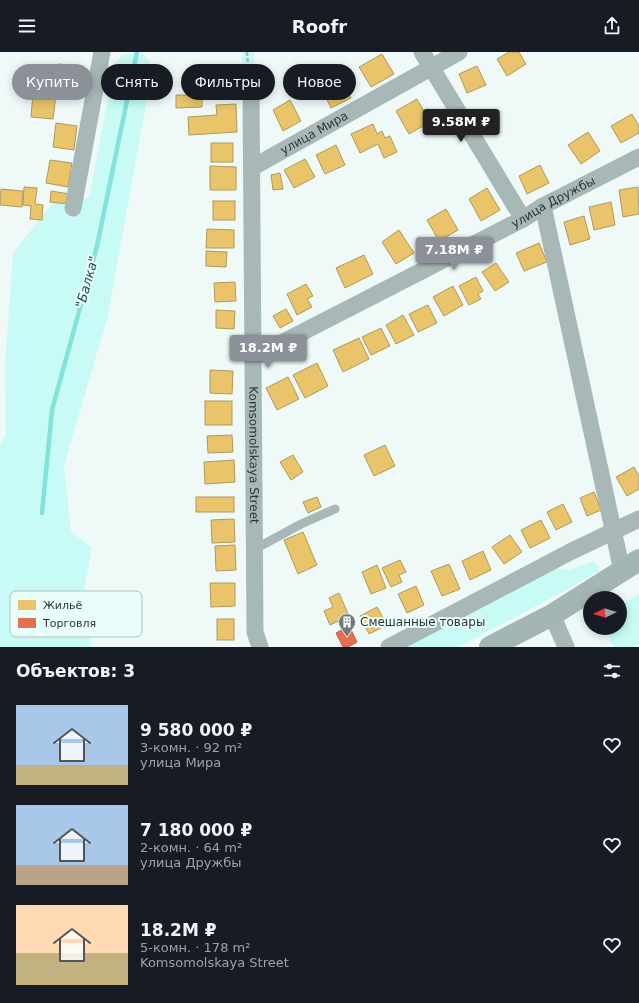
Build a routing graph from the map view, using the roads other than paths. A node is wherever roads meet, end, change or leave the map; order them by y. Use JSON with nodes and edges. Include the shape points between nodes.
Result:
{"nodes":[{"id":1,"x":102,"y":52,"type":"edge"},
{"id":2,"x":422,"y":52,"type":"edge"},
{"id":3,"x":459,"y":52,"type":"edge"},
{"id":4,"x":432,"y":66,"type":"junction"},
{"id":5,"x":250,"y":100,"type":"edge"},
{"id":6,"x":639,"y":157,"type":"edge"},
{"id":7,"x":253,"y":167,"type":"junction"},
{"id":8,"x":543,"y":206,"type":"junction"},
{"id":9,"x":73,"y":208,"type":"dead end"},
{"id":10,"x":523,"y":219,"type":"junction"},
{"id":11,"x":254,"y":356,"type":"junction"},
{"id":12,"x":335,"y":509,"type":"dead end"},
{"id":13,"x":639,"y":519,"type":"edge"},
{"id":14,"x":613,"y":531,"type":"junction"},
{"id":15,"x":255,"y":549,"type":"junction"},
{"id":16,"x":630,"y":566,"type":"edge"},
{"id":17,"x":552,"y":615,"type":"junction"},
{"id":18,"x":568,"y":646,"type":"edge"},
{"id":19,"x":260,"y":647,"type":"edge"},
{"id":20,"x":389,"y":647,"type":"edge"},
{"id":21,"x":490,"y":647,"type":"edge"}],
"edges":[{"from":1,"to":9,"type":"street"},
{"from":2,"to":4,"type":"street"},
{"from":3,"to":4,"type":"street","name":"улица Мира"},
{"from":4,"to":7,"type":"street","name":"улица Мира"},
{"from":4,"to":10,"type":"street"},
{"from":5,"to":7,"type":"street","name":"Komsomolskaya Street"},
{"from":6,"to":8,"type":"street","name":"улица Дружбы"},
{"from":7,"to":11,"type":"street","name":"Komsomolskaya Street"},
{"from":8,"to":10,"type":"street","name":"улица Дружбы"},
{"from":8,"to":14,"type":"street"},
{"from":10,"to":11,"type":"street","name":"улица Дружбы"},
{"from":11,"to":15,"type":"street","name":"Komsomolskaya Street"},
{"from":12,"to":15,"type":"lane"},
{"from":13,"to":14,"type":"street"},
{"from":14,"to":16,"type":"street"},
{"from":14,"to":20,"type":"street"},
{"from":15,"to":19,"type":"street","name":"Komsomolskaya Street","via":[[255,632]]},
{"from":16,"to":17,"type":"street"},
{"from":17,"to":18,"type":"street"},
{"from":17,"to":21,"type":"street"}]}
